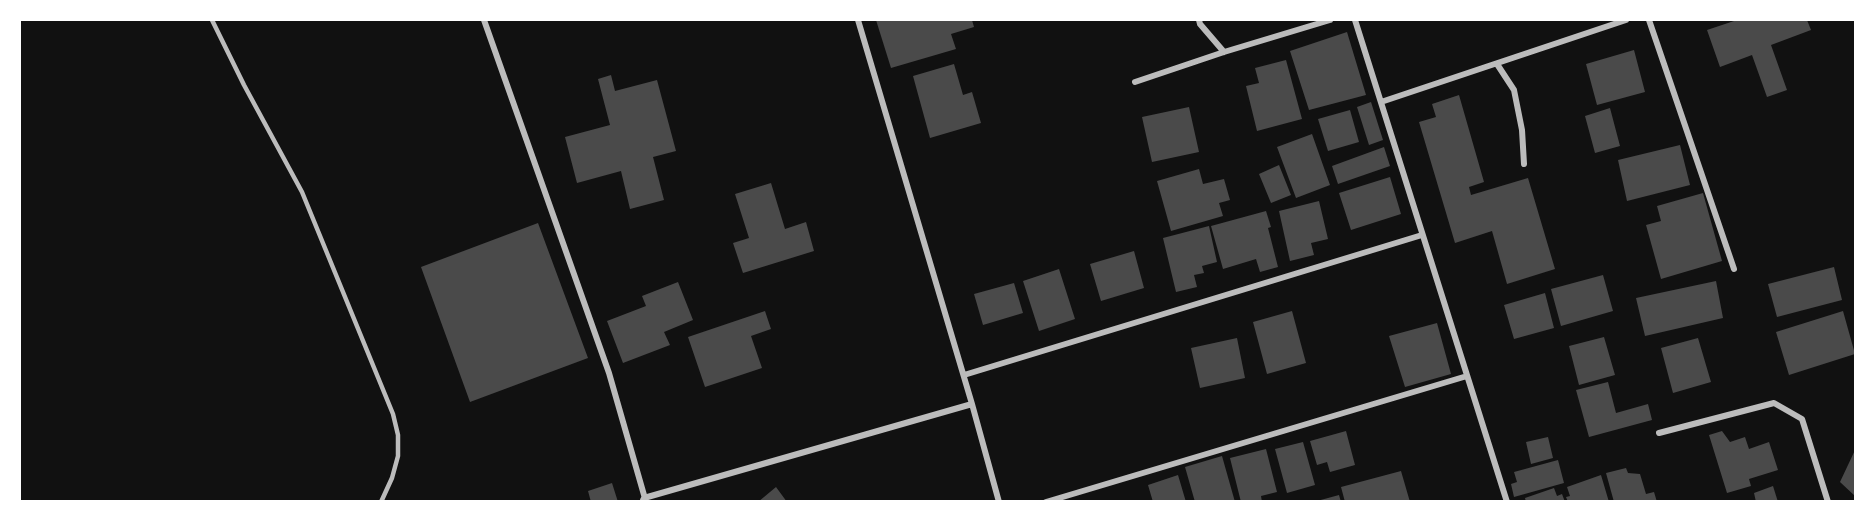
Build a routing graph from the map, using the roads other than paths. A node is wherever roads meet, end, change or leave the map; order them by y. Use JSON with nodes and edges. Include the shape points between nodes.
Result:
{"nodes":[{"id":1,"x":212,"y":20,"type":"edge"},
{"id":2,"x":484,"y":20,"type":"edge"},
{"id":3,"x":858,"y":20,"type":"edge"},
{"id":4,"x":1199,"y":20,"type":"edge"},
{"id":5,"x":1330,"y":20,"type":"edge"},
{"id":6,"x":1355,"y":20,"type":"edge"},
{"id":7,"x":1626,"y":20,"type":"edge"},
{"id":8,"x":1649,"y":20,"type":"edge"},
{"id":9,"x":1224,"y":52,"type":"junction"},
{"id":10,"x":1497,"y":64,"type":"junction"},
{"id":11,"x":1135,"y":82,"type":"dead end"},
{"id":12,"x":1380,"y":102,"type":"junction"},
{"id":13,"x":1524,"y":164,"type":"dead end"},
{"id":14,"x":1422,"y":235,"type":"junction"},
{"id":15,"x":1734,"y":269,"type":"dead end"},
{"id":16,"x":964,"y":375,"type":"junction"},
{"id":17,"x":1467,"y":376,"type":"junction"},
{"id":18,"x":972,"y":404,"type":"junction"},
{"id":19,"x":1659,"y":433,"type":"dead end"},
{"id":20,"x":644,"y":500,"type":"edge"},
{"id":21,"x":381,"y":501,"type":"edge"},
{"id":22,"x":999,"y":501,"type":"edge"},
{"id":23,"x":1046,"y":501,"type":"edge"},
{"id":24,"x":1507,"y":501,"type":"edge"},
{"id":25,"x":1828,"y":501,"type":"edge"}],
"edges":[{"from":1,"to":21,"type":"lane","via":[[302,192],[393,414],[398,456]]},
{"from":2,"to":20,"type":"street","via":[[609,373]]},
{"from":3,"to":16,"type":"street"},
{"from":4,"to":9,"type":"street"},
{"from":5,"to":9,"type":"street"},
{"from":6,"to":12,"type":"street"},
{"from":7,"to":10,"type":"street"},
{"from":8,"to":15,"type":"street"},
{"from":9,"to":11,"type":"street"},
{"from":10,"to":12,"type":"street"},
{"from":10,"to":13,"type":"street","via":[[1514,90]]},
{"from":12,"to":14,"type":"street"},
{"from":14,"to":16,"type":"street"},
{"from":14,"to":17,"type":"street"},
{"from":16,"to":18,"type":"street"},
{"from":17,"to":23,"type":"street"},
{"from":17,"to":24,"type":"street"},
{"from":18,"to":20,"type":"street"},
{"from":18,"to":22,"type":"street"},
{"from":19,"to":25,"type":"street","via":[[1774,403],[1802,419]]}]}
